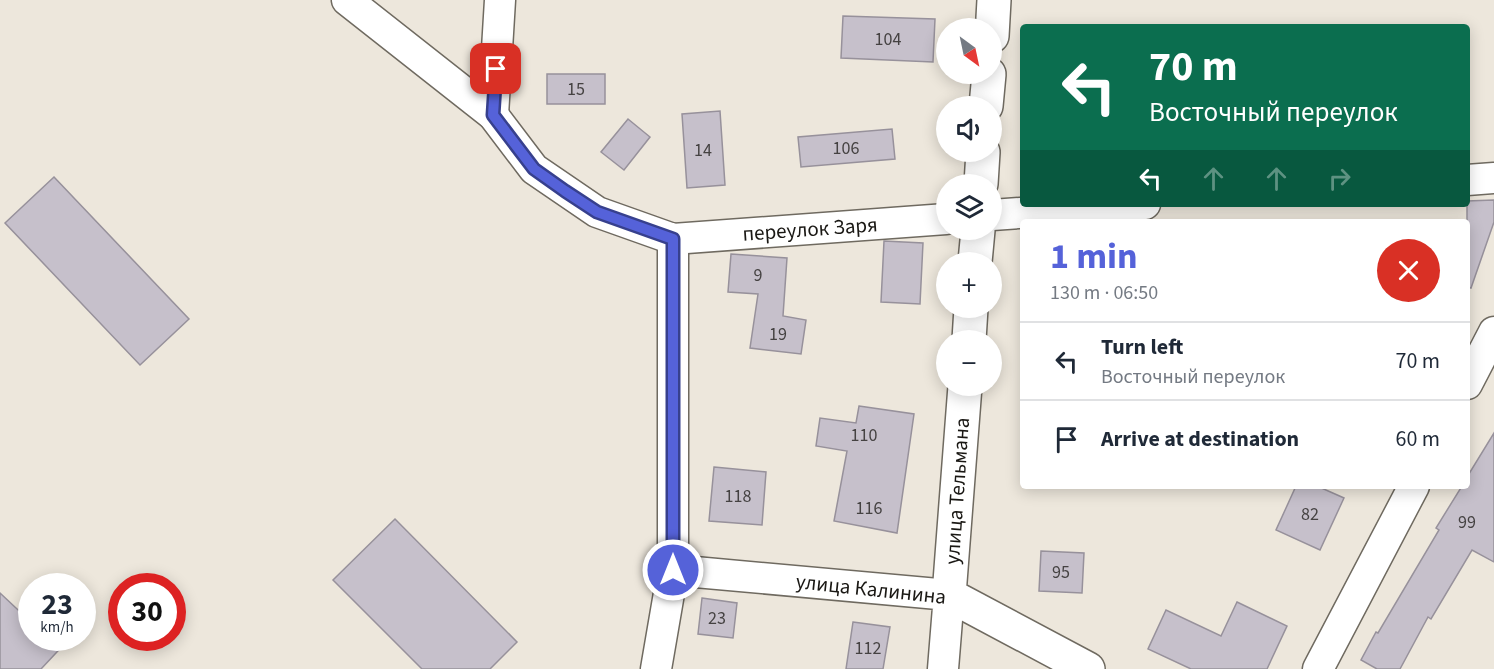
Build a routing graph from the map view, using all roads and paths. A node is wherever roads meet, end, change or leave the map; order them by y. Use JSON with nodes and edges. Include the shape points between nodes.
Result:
{"nodes":[{"id":1,"x":347,"y":0,"type":"edge"},
{"id":2,"x":500,"y":0,"type":"edge"},
{"id":3,"x":994,"y":0,"type":"edge"},
{"id":4,"x":993,"y":18,"type":"edge"},
{"id":5,"x":493,"y":115,"type":"junction"},
{"id":6,"x":1494,"y":178,"type":"edge"},
{"id":7,"x":1470,"y":180,"type":"edge"},
{"id":8,"x":1103,"y":207,"type":"edge"},
{"id":9,"x":1002,"y":214,"type":"edge"},
{"id":10,"x":936,"y":220,"type":"edge"},
{"id":11,"x":673,"y":239,"type":"junction"},
{"id":12,"x":1494,"y":332,"type":"edge"},
{"id":13,"x":1470,"y":378,"type":"edge"},
{"id":14,"x":964,"y":396,"type":"edge"},
{"id":15,"x":1412,"y":489,"type":"edge"},
{"id":16,"x":673,"y":570,"type":"junction"},
{"id":17,"x":949,"y":595,"type":"junction"},
{"id":18,"x":656,"y":669,"type":"edge"},
{"id":19,"x":943,"y":669,"type":"edge"},
{"id":20,"x":1088,"y":669,"type":"edge"},
{"id":21,"x":1318,"y":669,"type":"edge"}],
"edges":[{"from":1,"to":5,"type":"street"},
{"from":2,"to":5,"type":"street"},
{"from":3,"to":4,"type":"street"},
{"from":5,"to":11,"type":"street","via":[[534,169],[597,212]]},
{"from":6,"to":7,"type":"street"},
{"from":8,"to":9,"type":"street"},
{"from":10,"to":11,"type":"street","name":"переулок Заря"},
{"from":11,"to":16,"type":"street"},
{"from":12,"to":13,"type":"street"},
{"from":14,"to":17,"type":"street","name":"улица Тельмана"},
{"from":15,"to":21,"type":"street"},
{"from":16,"to":17,"type":"street","name":"улица Калинина"},
{"from":16,"to":18,"type":"street"},
{"from":17,"to":19,"type":"street","name":"улица Тельмана"},
{"from":17,"to":20,"type":"street","name":"улица Калинина"}]}
